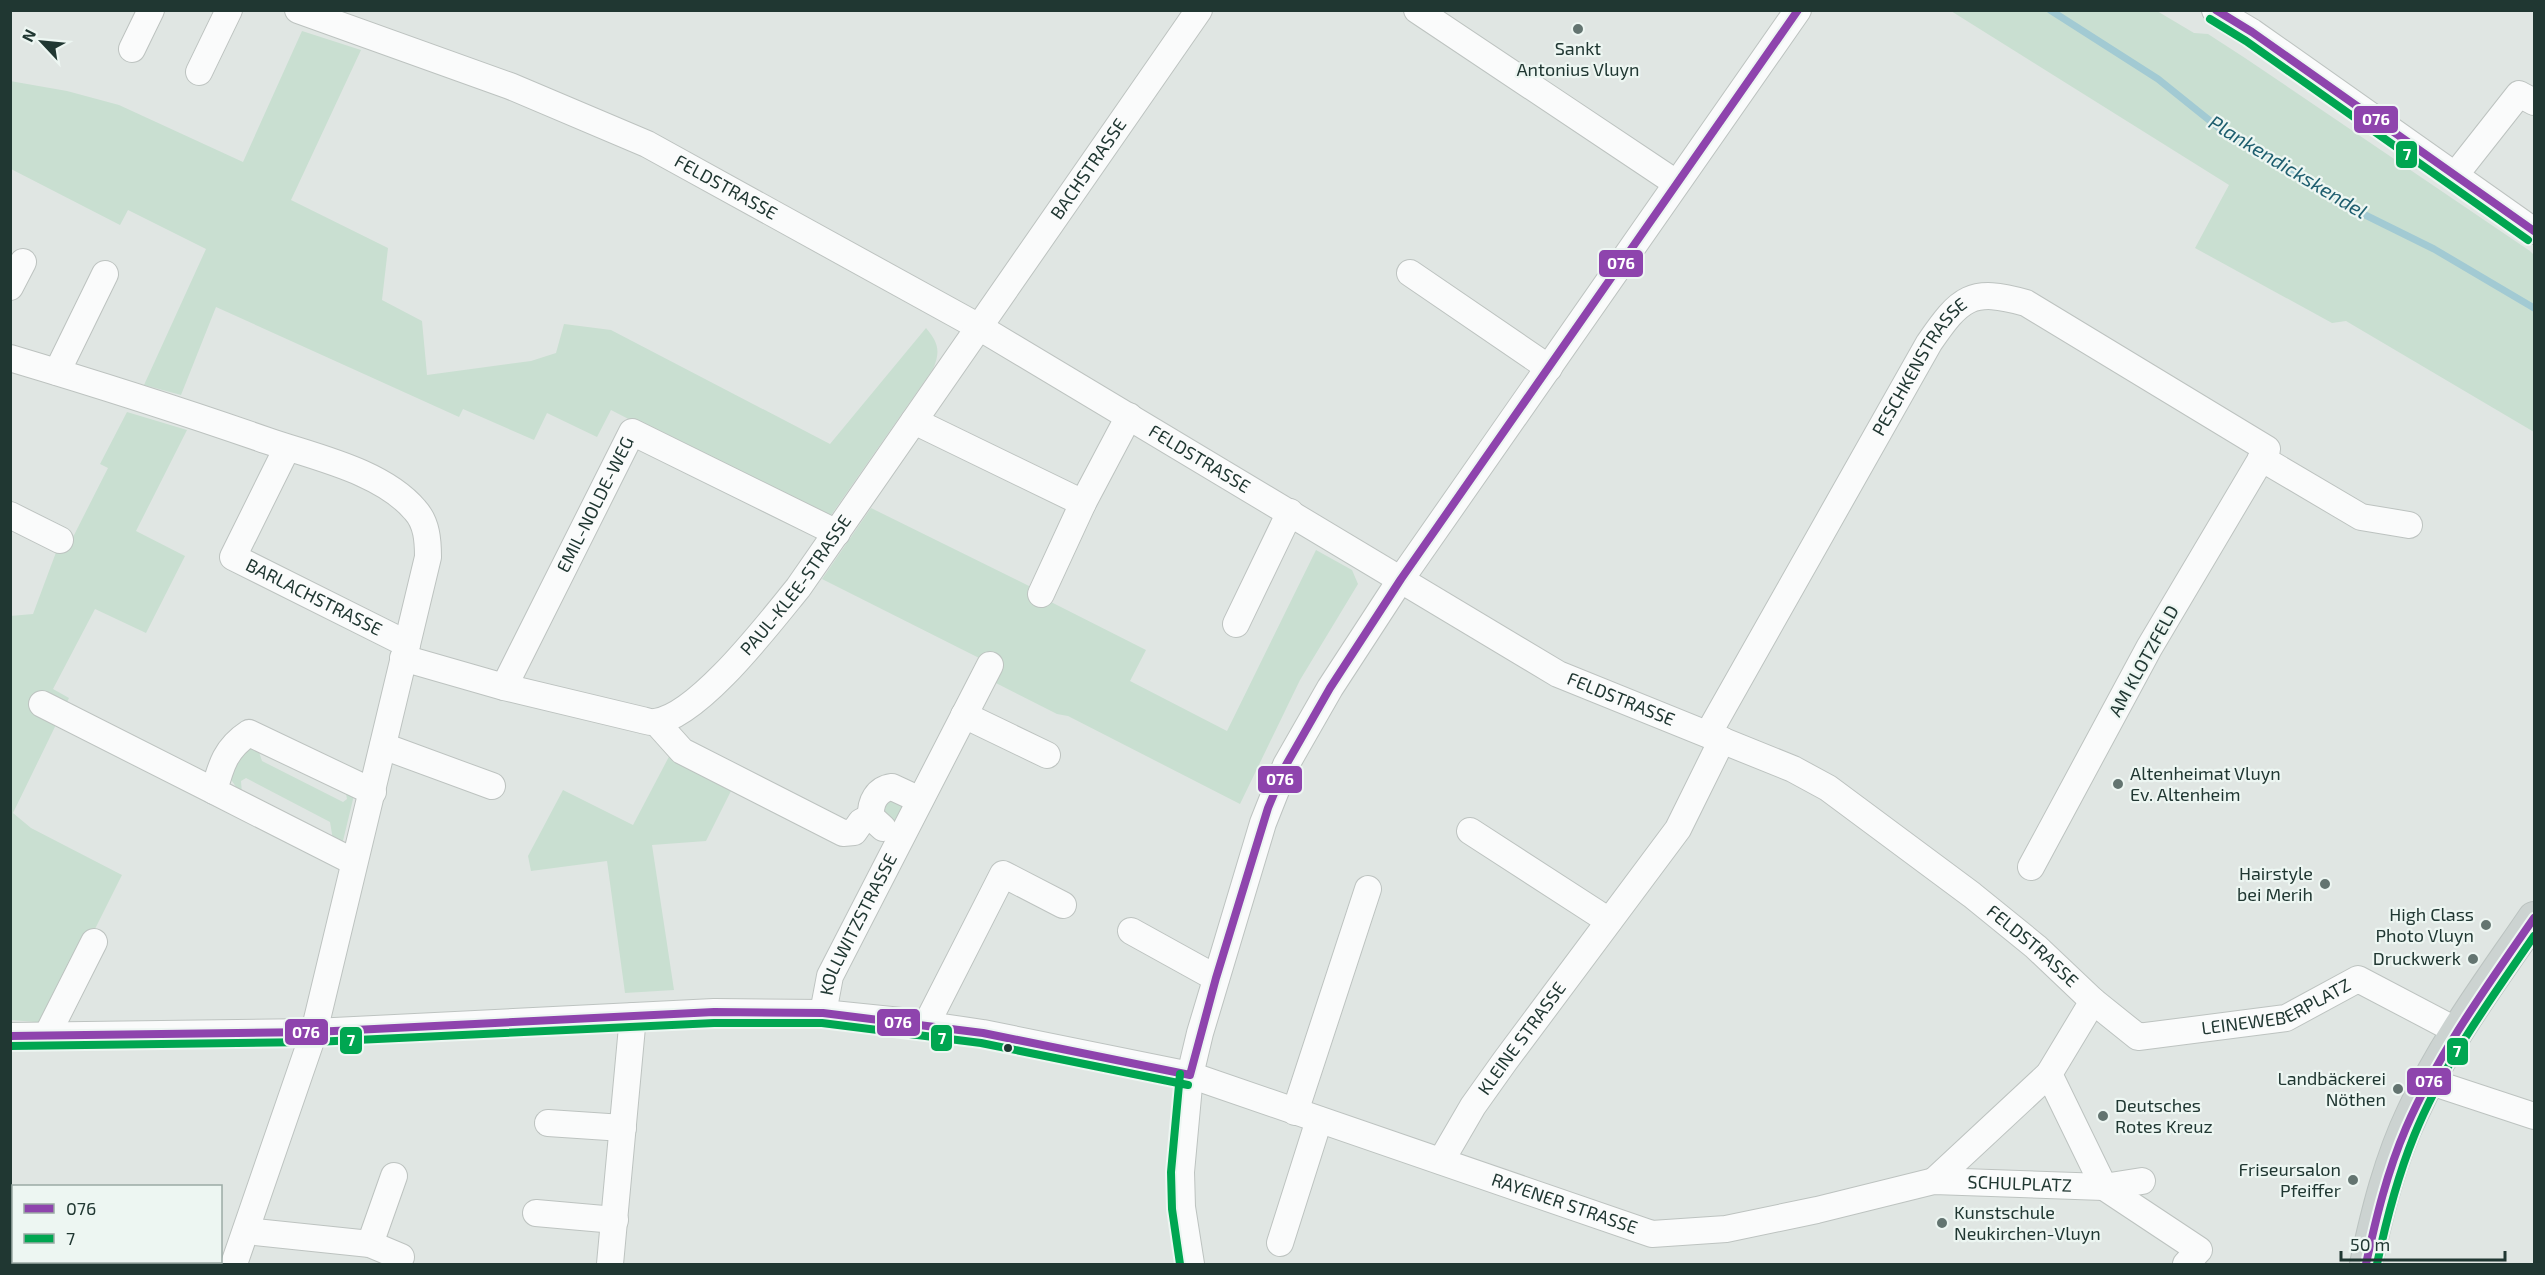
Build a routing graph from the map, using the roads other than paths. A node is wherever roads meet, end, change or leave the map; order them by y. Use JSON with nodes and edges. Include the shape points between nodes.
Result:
{"nodes":[{"id":1,"x":151,"y":10,"type":"edge"},
{"id":2,"x":230,"y":10,"type":"edge"},
{"id":3,"x":298,"y":10,"type":"edge"},
{"id":4,"x":1199,"y":10,"type":"edge"},
{"id":5,"x":1418,"y":10,"type":"edge"},
{"id":6,"x":1798,"y":10,"type":"edge"},
{"id":7,"x":2215,"y":10,"type":"edge"},
{"id":8,"x":132,"y":49,"type":"dead end"},
{"id":9,"x":199,"y":72,"type":"dead end"},
{"id":10,"x":2535,"y":102,"type":"edge"},
{"id":11,"x":2456,"y":174,"type":"junction"},
{"id":12,"x":1676,"y":183,"type":"junction"},
{"id":13,"x":2535,"y":231,"type":"edge"},
{"id":14,"x":22,"y":262,"type":"dead end"},
{"id":15,"x":1410,"y":273,"type":"dead end"},
{"id":16,"x":105,"y":274,"type":"dead end"},
{"id":17,"x":10,"y":287,"type":"edge"},
{"id":18,"x":979,"y":327,"type":"junction"},
{"id":19,"x":10,"y":358,"type":"edge"},
{"id":20,"x":1549,"y":369,"type":"junction"},
{"id":21,"x":57,"y":372,"type":"junction"},
{"id":22,"x":1129,"y":416,"type":"junction"},
{"id":23,"x":914,"y":421,"type":"junction"},
{"id":24,"x":287,"y":448,"type":"junction"},
{"id":25,"x":2264,"y":453,"type":"junction"},
{"id":26,"x":1083,"y":503,"type":"junction"},
{"id":27,"x":1290,"y":512,"type":"junction"},
{"id":28,"x":10,"y":515,"type":"edge"},
{"id":29,"x":2409,"y":525,"type":"dead end"},
{"id":30,"x":837,"y":533,"type":"junction"},
{"id":31,"x":60,"y":540,"type":"dead end"},
{"id":32,"x":1401,"y":579,"type":"junction"},
{"id":33,"x":1041,"y":594,"type":"dead end"},
{"id":34,"x":1236,"y":624,"type":"dead end"},
{"id":35,"x":405,"y":651,"type":"junction"},
{"id":36,"x":990,"y":665,"type":"dead end"},
{"id":37,"x":504,"y":687,"type":"junction"},
{"id":38,"x":42,"y":705,"type":"dead end"},
{"id":39,"x":964,"y":715,"type":"junction"},
{"id":40,"x":656,"y":722,"type":"junction"},
{"id":41,"x":1715,"y":737,"type":"junction"},
{"id":42,"x":383,"y":746,"type":"junction"},
{"id":43,"x":1047,"y":755,"type":"dead end"},
{"id":44,"x":492,"y":786,"type":"dead end"},
{"id":45,"x":214,"y":791,"type":"junction"},
{"id":46,"x":373,"y":792,"type":"junction"},
{"id":47,"x":920,"y":800,"type":"junction"},
{"id":48,"x":871,"y":817,"type":"junction"},
{"id":49,"x":1470,"y":831,"type":"dead end"},
{"id":50,"x":902,"y":837,"type":"junction"},
{"id":51,"x":354,"y":862,"type":"junction"},
{"id":52,"x":2031,"y":867,"type":"dead end"},
{"id":53,"x":1368,"y":889,"type":"dead end"},
{"id":54,"x":1064,"y":904,"type":"dead end"},
{"id":55,"x":2535,"y":918,"type":"edge"},
{"id":56,"x":1609,"y":921,"type":"junction"},
{"id":57,"x":1131,"y":931,"type":"dead end"},
{"id":58,"x":94,"y":942,"type":"dead end"},
{"id":59,"x":1216,"y":978,"type":"junction"},
{"id":60,"x":2093,"y":1001,"type":"junction"},
{"id":61,"x":824,"y":1013,"type":"junction"},
{"id":62,"x":633,"y":1016,"type":"junction"},
{"id":63,"x":926,"y":1025,"type":"junction"},
{"id":64,"x":314,"y":1032,"type":"junction"},
{"id":65,"x":2457,"y":1032,"type":"junction"},
{"id":66,"x":10,"y":1036,"type":"edge"},
{"id":67,"x":46,"y":1037,"type":"junction"},
{"id":68,"x":2049,"y":1074,"type":"junction"},
{"id":69,"x":1190,"y":1075,"type":"junction"},
{"id":70,"x":2428,"y":1081,"type":"junction"},
{"id":71,"x":1295,"y":1112,"type":"junction"},
{"id":72,"x":2535,"y":1116,"type":"edge"},
{"id":73,"x":1319,"y":1120,"type":"junction"},
{"id":74,"x":548,"y":1123,"type":"dead end"},
{"id":75,"x":623,"y":1128,"type":"junction"},
{"id":76,"x":1441,"y":1161,"type":"junction"},
{"id":77,"x":394,"y":1176,"type":"dead end"},
{"id":78,"x":1934,"y":1181,"type":"junction"},
{"id":79,"x":2142,"y":1181,"type":"dead end"},
{"id":80,"x":2104,"y":1187,"type":"junction"},
{"id":81,"x":1817,"y":1210,"type":"joint"},
{"id":82,"x":536,"y":1213,"type":"dead end"},
{"id":83,"x":615,"y":1220,"type":"junction"},
{"id":84,"x":246,"y":1231,"type":"junction"},
{"id":85,"x":1280,"y":1243,"type":"dead end"},
{"id":86,"x":370,"y":1244,"type":"junction"},
{"id":87,"x":401,"y":1257,"type":"dead end"},
{"id":88,"x":2192,"y":1257,"type":"edge"},
{"id":89,"x":234,"y":1264,"type":"edge"},
{"id":90,"x":610,"y":1264,"type":"edge"},
{"id":91,"x":1191,"y":1264,"type":"edge"},
{"id":92,"x":2366,"y":1264,"type":"edge"}],
"edges":[{"from":1,"to":8,"type":"street"},
{"from":2,"to":9,"type":"street"},
{"from":3,"to":18,"type":"street","name":"FELDSTRASSE","via":[[510,86],[647,144]]},
{"from":4,"to":18,"type":"street","name":"BACHSTRASSE"},
{"from":5,"to":12,"type":"street"},
{"from":6,"to":12,"type":"street"},
{"from":7,"to":11,"type":"street"},
{"from":10,"to":11,"type":"street","via":[[2519,94]]},
{"from":11,"to":13,"type":"street"},
{"from":12,"to":20,"type":"street"},
{"from":14,"to":17,"type":"street"},
{"from":15,"to":20,"type":"street"},
{"from":16,"to":21,"type":"street"},
{"from":18,"to":22,"type":"street","name":"FELDSTRASSE"},
{"from":18,"to":23,"type":"street","name":"PAUL-KLEE-STRASSE"},
{"from":19,"to":21,"type":"street","name":"BARLACHSTRASSE"},
{"from":20,"to":32,"type":"street"},
{"from":21,"to":24,"type":"street","name":"BARLACHSTRASSE"},
{"from":22,"to":26,"type":"street","name":"FELDSTRASSE"},
{"from":22,"to":27,"type":"street","name":"FELDSTRASSE"},
{"from":23,"to":26,"type":"street"},
{"from":23,"to":30,"type":"street","name":"PAUL-KLEE-STRASSE"},
{"from":24,"to":35,"type":"street","name":"BARLACHSTRASSE","via":[[373,479],[416,510],[424,523],[428,557]]},
{"from":24,"to":35,"type":"street","name":"BARLACHSTRASSE","via":[[233,557]]},
{"from":25,"to":29,"type":"street","via":[[2361,518]]},
{"from":25,"to":41,"type":"street","name":"PESCHKENSTRASSE","via":[[2026,303],[1996,294],[1971,298],[1952,309],[1929,343]]},
{"from":25,"to":52,"type":"street","name":"AM KLOTZFELD","via":[[2149,648]]},
{"from":26,"to":33,"type":"street","name":"FELDSTRASSE"},
{"from":27,"to":32,"type":"street","name":"FELDSTRASSE"},
{"from":27,"to":34,"type":"street"},
{"from":28,"to":31,"type":"street"},
{"from":30,"to":37,"type":"street","name":"EMIL-NOLDE-WEG","via":[[632,432]]},
{"from":30,"to":40,"type":"street","name":"PAUL-KLEE-STRASSE","via":[[764,630],[712,687],[694,704]]},
{"from":32,"to":41,"type":"street","name":"FELDSTRASSE","via":[[1558,674]]},
{"from":32,"to":59,"type":"street","via":[[1330,688],[1286,765],[1268,808]]},
{"from":35,"to":37,"type":"street"},
{"from":35,"to":42,"type":"street","name":"BARLACHSTRASSE"},
{"from":36,"to":39,"type":"street","name":"KOLLWITZSTRASSE"},
{"from":37,"to":40,"type":"street"},
{"from":38,"to":45,"type":"street"},
{"from":39,"to":43,"type":"street"},
{"from":39,"to":47,"type":"street","name":"KOLLWITZSTRASSE"},
{"from":40,"to":48,"type":"street","via":[[682,751],[843,833],[854,832]]},
{"from":41,"to":56,"type":"street","name":"KLEINE STRASSE","via":[[1678,829]]},
{"from":41,"to":60,"type":"street","name":"FELDSTRASSE","via":[[1828,788],[1972,895],[2036,947]]},
{"from":42,"to":44,"type":"street"},
{"from":42,"to":46,"type":"street","name":"BARLACHSTRASSE"},
{"from":45,"to":46,"type":"street","via":[[219,770],[233,743],[249,733]]},
{"from":45,"to":51,"type":"street"},
{"from":46,"to":51,"type":"street","name":"BARLACHSTRASSE"},
{"from":47,"to":48,"type":"street","via":[[886,788],[874,799]]},
{"from":47,"to":50,"type":"street","name":"KOLLWITZSTRASSE"},
{"from":48,"to":50,"type":"street","name":"KOLLWITZSTRASSE","via":[[882,828]]},
{"from":49,"to":56,"type":"street"},
{"from":50,"to":61,"type":"street","name":"KOLLWITZSTRASSE","via":[[830,976]]},
{"from":51,"to":64,"type":"street","name":"BARLACHSTRASSE"},
{"from":53,"to":71,"type":"street"},
{"from":54,"to":63,"type":"street","via":[[1003,874]]},
{"from":55,"to":65,"type":"main road"},
{"from":56,"to":76,"type":"street","name":"KLEINE STRASSE","via":[[1473,1106]]},
{"from":57,"to":59,"type":"street"},
{"from":58,"to":67,"type":"street"},
{"from":59,"to":69,"type":"street"},
{"from":60,"to":65,"type":"street","name":"LEINEWEBERPLATZ","via":[[2138,1037],[2286,1018],[2358,979]]},
{"from":60,"to":68,"type":"street","name":"SCHULPLATZ"},
{"from":61,"to":62,"type":"street","name":"RAYENER STRASSE","via":[[714,1011]]},
{"from":61,"to":63,"type":"street","name":"RAYENER STRASSE"},
{"from":62,"to":64,"type":"street","name":"RAYENER STRASSE"},
{"from":62,"to":75,"type":"street"},
{"from":63,"to":69,"type":"street","name":"RAYENER STRASSE"},
{"from":64,"to":67,"type":"street","name":"RAYENER STRASSE"},
{"from":64,"to":84,"type":"street","name":"BARLACHSTRASSE"},
{"from":65,"to":70,"type":"main road"},
{"from":66,"to":67,"type":"street","name":"RAYENER STRASSE"},
{"from":68,"to":78,"type":"street","name":"SCHULPLATZ"},
{"from":68,"to":80,"type":"street","name":"SCHULPLATZ"},
{"from":69,"to":71,"type":"street","name":"RAYENER STRASSE"},
{"from":69,"to":91,"type":"street","via":[[1181,1172]]},
{"from":70,"to":72,"type":"street"},
{"from":70,"to":92,"type":"main road","via":[[2411,1114],[2385,1221]]},
{"from":71,"to":73,"type":"street","name":"RAYENER STRASSE"},
{"from":73,"to":76,"type":"street","name":"RAYENER STRASSE"},
{"from":73,"to":85,"type":"street"},
{"from":74,"to":75,"type":"street"},
{"from":75,"to":83,"type":"street"},
{"from":76,"to":81,"type":"street","name":"RAYENER STRASSE","via":[[1652,1234],[1726,1229]]},
{"from":77,"to":86,"type":"street"},
{"from":78,"to":80,"type":"street","name":"SCHULPLATZ"},
{"from":78,"to":81,"type":"street","name":"SCHULPLATZ"},
{"from":79,"to":80,"type":"street","name":"SCHULPLATZ"},
{"from":80,"to":88,"type":"street"},
{"from":82,"to":83,"type":"street"},
{"from":83,"to":90,"type":"street"},
{"from":84,"to":86,"type":"street"},
{"from":84,"to":89,"type":"street","name":"BARLACHSTRASSE"},
{"from":86,"to":87,"type":"street"}]}
